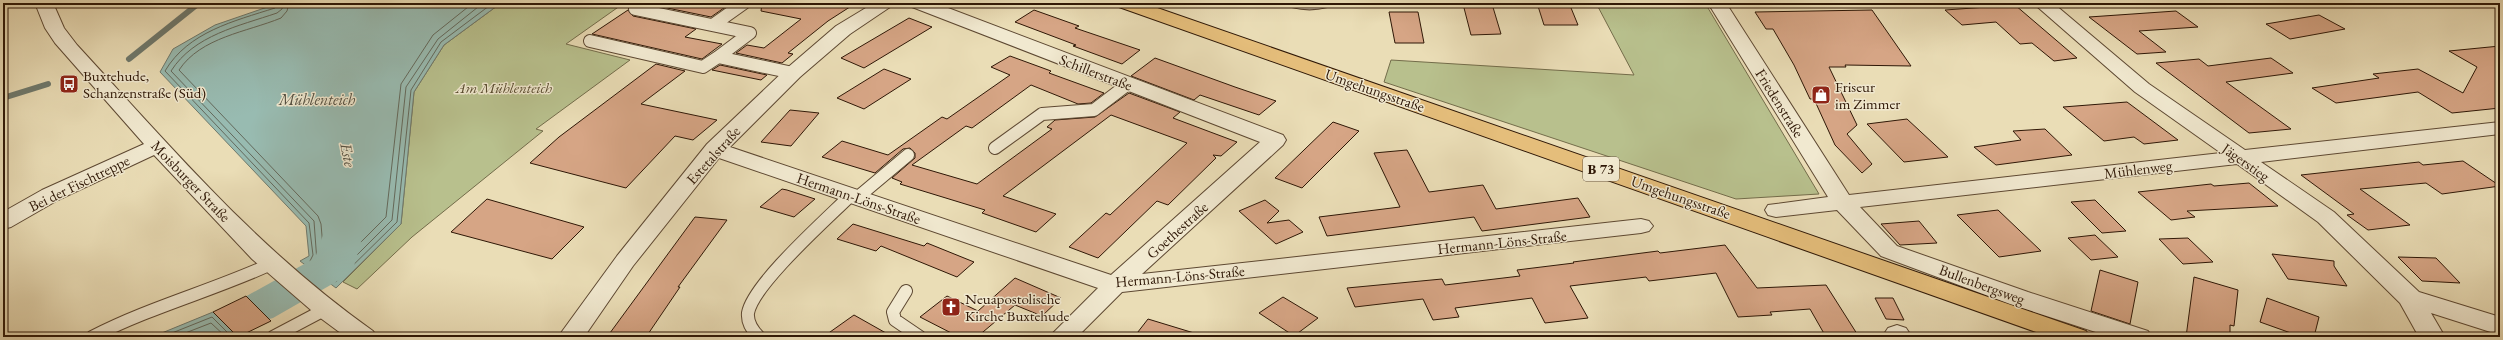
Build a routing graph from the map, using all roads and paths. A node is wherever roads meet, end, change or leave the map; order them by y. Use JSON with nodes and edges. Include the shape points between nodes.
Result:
{"nodes":[{"id":1,"x":44,"y":3,"type":"edge"},
{"id":2,"x":744,"y":3,"type":"edge"},
{"id":3,"x":887,"y":3,"type":"edge"},
{"id":4,"x":918,"y":3,"type":"edge"},
{"id":5,"x":1125,"y":3,"type":"edge"},
{"id":6,"x":1298,"y":3,"type":"edge"},
{"id":7,"x":1321,"y":3,"type":"edge"},
{"id":8,"x":1717,"y":3,"type":"edge"},
{"id":9,"x":2042,"y":3,"type":"edge"},
{"id":10,"x":635,"y":9,"type":"dead end"},
{"id":11,"x":713,"y":25,"type":"junction"},
{"id":12,"x":590,"y":41,"type":"dead end"},
{"id":13,"x":718,"y":57,"type":"junction"},
{"id":14,"x":793,"y":73,"type":"junction"},
{"id":15,"x":1128,"y":84,"type":"junction"},
{"id":16,"x":2500,"y":128,"type":"edge"},
{"id":17,"x":1275,"y":140,"type":"joint"},
{"id":18,"x":156,"y":146,"type":"junction"},
{"id":19,"x":995,"y":148,"type":"dead end"},
{"id":20,"x":715,"y":149,"type":"junction"},
{"id":21,"x":908,"y":155,"type":"dead end"},
{"id":22,"x":2239,"y":158,"type":"junction"},
{"id":23,"x":855,"y":196,"type":"junction"},
{"id":24,"x":1843,"y":203,"type":"junction"},
{"id":25,"x":1776,"y":210,"type":"dead end"},
{"id":26,"x":3,"y":222,"type":"edge"},
{"id":27,"x":1641,"y":226,"type":"dead end"},
{"id":28,"x":276,"y":268,"type":"junction"},
{"id":29,"x":1116,"y":285,"type":"junction"},
{"id":30,"x":906,"y":291,"type":"dead end"},
{"id":31,"x":2410,"y":298,"type":"junction"},
{"id":32,"x":321,"y":304,"type":"junction"},
{"id":33,"x":2500,"y":326,"type":"edge"},
{"id":34,"x":92,"y":337,"type":"edge"},
{"id":35,"x":272,"y":337,"type":"edge"},
{"id":36,"x":364,"y":337,"type":"edge"},
{"id":37,"x":571,"y":337,"type":"edge"},
{"id":38,"x":759,"y":337,"type":"edge"},
{"id":39,"x":920,"y":337,"type":"edge"},
{"id":40,"x":1062,"y":337,"type":"edge"},
{"id":41,"x":2077,"y":337,"type":"edge"},
{"id":42,"x":2140,"y":337,"type":"edge"},
{"id":43,"x":2432,"y":337,"type":"edge"}],
"edges":[{"from":1,"to":18,"type":"street","name":"Moisburger Straße","via":[[48,20],[64,41]]},
{"from":2,"to":11,"type":"lane"},
{"from":3,"to":14,"type":"street","name":"Estetalstraße","via":[[844,30]]},
{"from":4,"to":15,"type":"street","name":"Schillerstraße"},
{"from":5,"to":41,"type":"main road","name":"Umgehungsstraße","number":"B 73"},
{"from":6,"to":7,"type":"street"},
{"from":8,"to":24,"type":"street","name":"Friedenstraße"},
{"from":9,"to":22,"type":"street","name":"Jägerstieg","via":[[2142,88]]},
{"from":10,"to":11,"type":"lane"},
{"from":11,"to":13,"type":"lane","via":[[750,33]]},
{"from":12,"to":13,"type":"lane","via":[[703,67]]},
{"from":13,"to":14,"type":"lane"},
{"from":14,"to":20,"type":"street","name":"Estetalstraße"},
{"from":15,"to":17,"type":"street","name":"Schillerstraße"},
{"from":15,"to":19,"type":"lane","via":[[1094,110],[1042,114]]},
{"from":16,"to":22,"type":"street","name":"Mühlenweg"},
{"from":17,"to":29,"type":"street","name":"Goethestraße"},
{"from":18,"to":26,"type":"street","name":"Bei der Fischtreppe","via":[[50,195]]},
{"from":18,"to":28,"type":"street","name":"Moisburger Straße"},
{"from":20,"to":23,"type":"street","name":"Hermann-Löns-Straße"},
{"from":20,"to":37,"type":"street","name":"Estetalstraße","via":[[625,261]]},
{"from":21,"to":23,"type":"lane"},
{"from":22,"to":24,"type":"street","name":"Mühlenweg"},
{"from":22,"to":31,"type":"street","name":"Jägerstieg","via":[[2326,217]]},
{"from":23,"to":29,"type":"street","name":"Hermann-Löns-Straße"},
{"from":23,"to":38,"type":"lane","via":[[761,286],[750,304],[748,319],[751,331]]},
{"from":24,"to":25,"type":"street","name":"Mühlenweg"},
{"from":24,"to":42,"type":"street","name":"Bullenbergsweg","via":[[1888,251],[2019,298]]},
{"from":27,"to":29,"type":"street","name":"Hermann-Löns-Straße"},
{"from":28,"to":32,"type":"street","name":"Moisburger Straße"},
{"from":28,"to":34,"type":"lane","via":[[146,310]]},
{"from":29,"to":40,"type":"street","name":"Goethestraße"},
{"from":30,"to":39,"type":"lane","via":[[893,312],[895,320]]},
{"from":31,"to":33,"type":"street"},
{"from":31,"to":43,"type":"street","name":"Jägerstieg"},
{"from":32,"to":35,"type":"lane"},
{"from":32,"to":36,"type":"street","name":"Moisburger Straße"}]}
